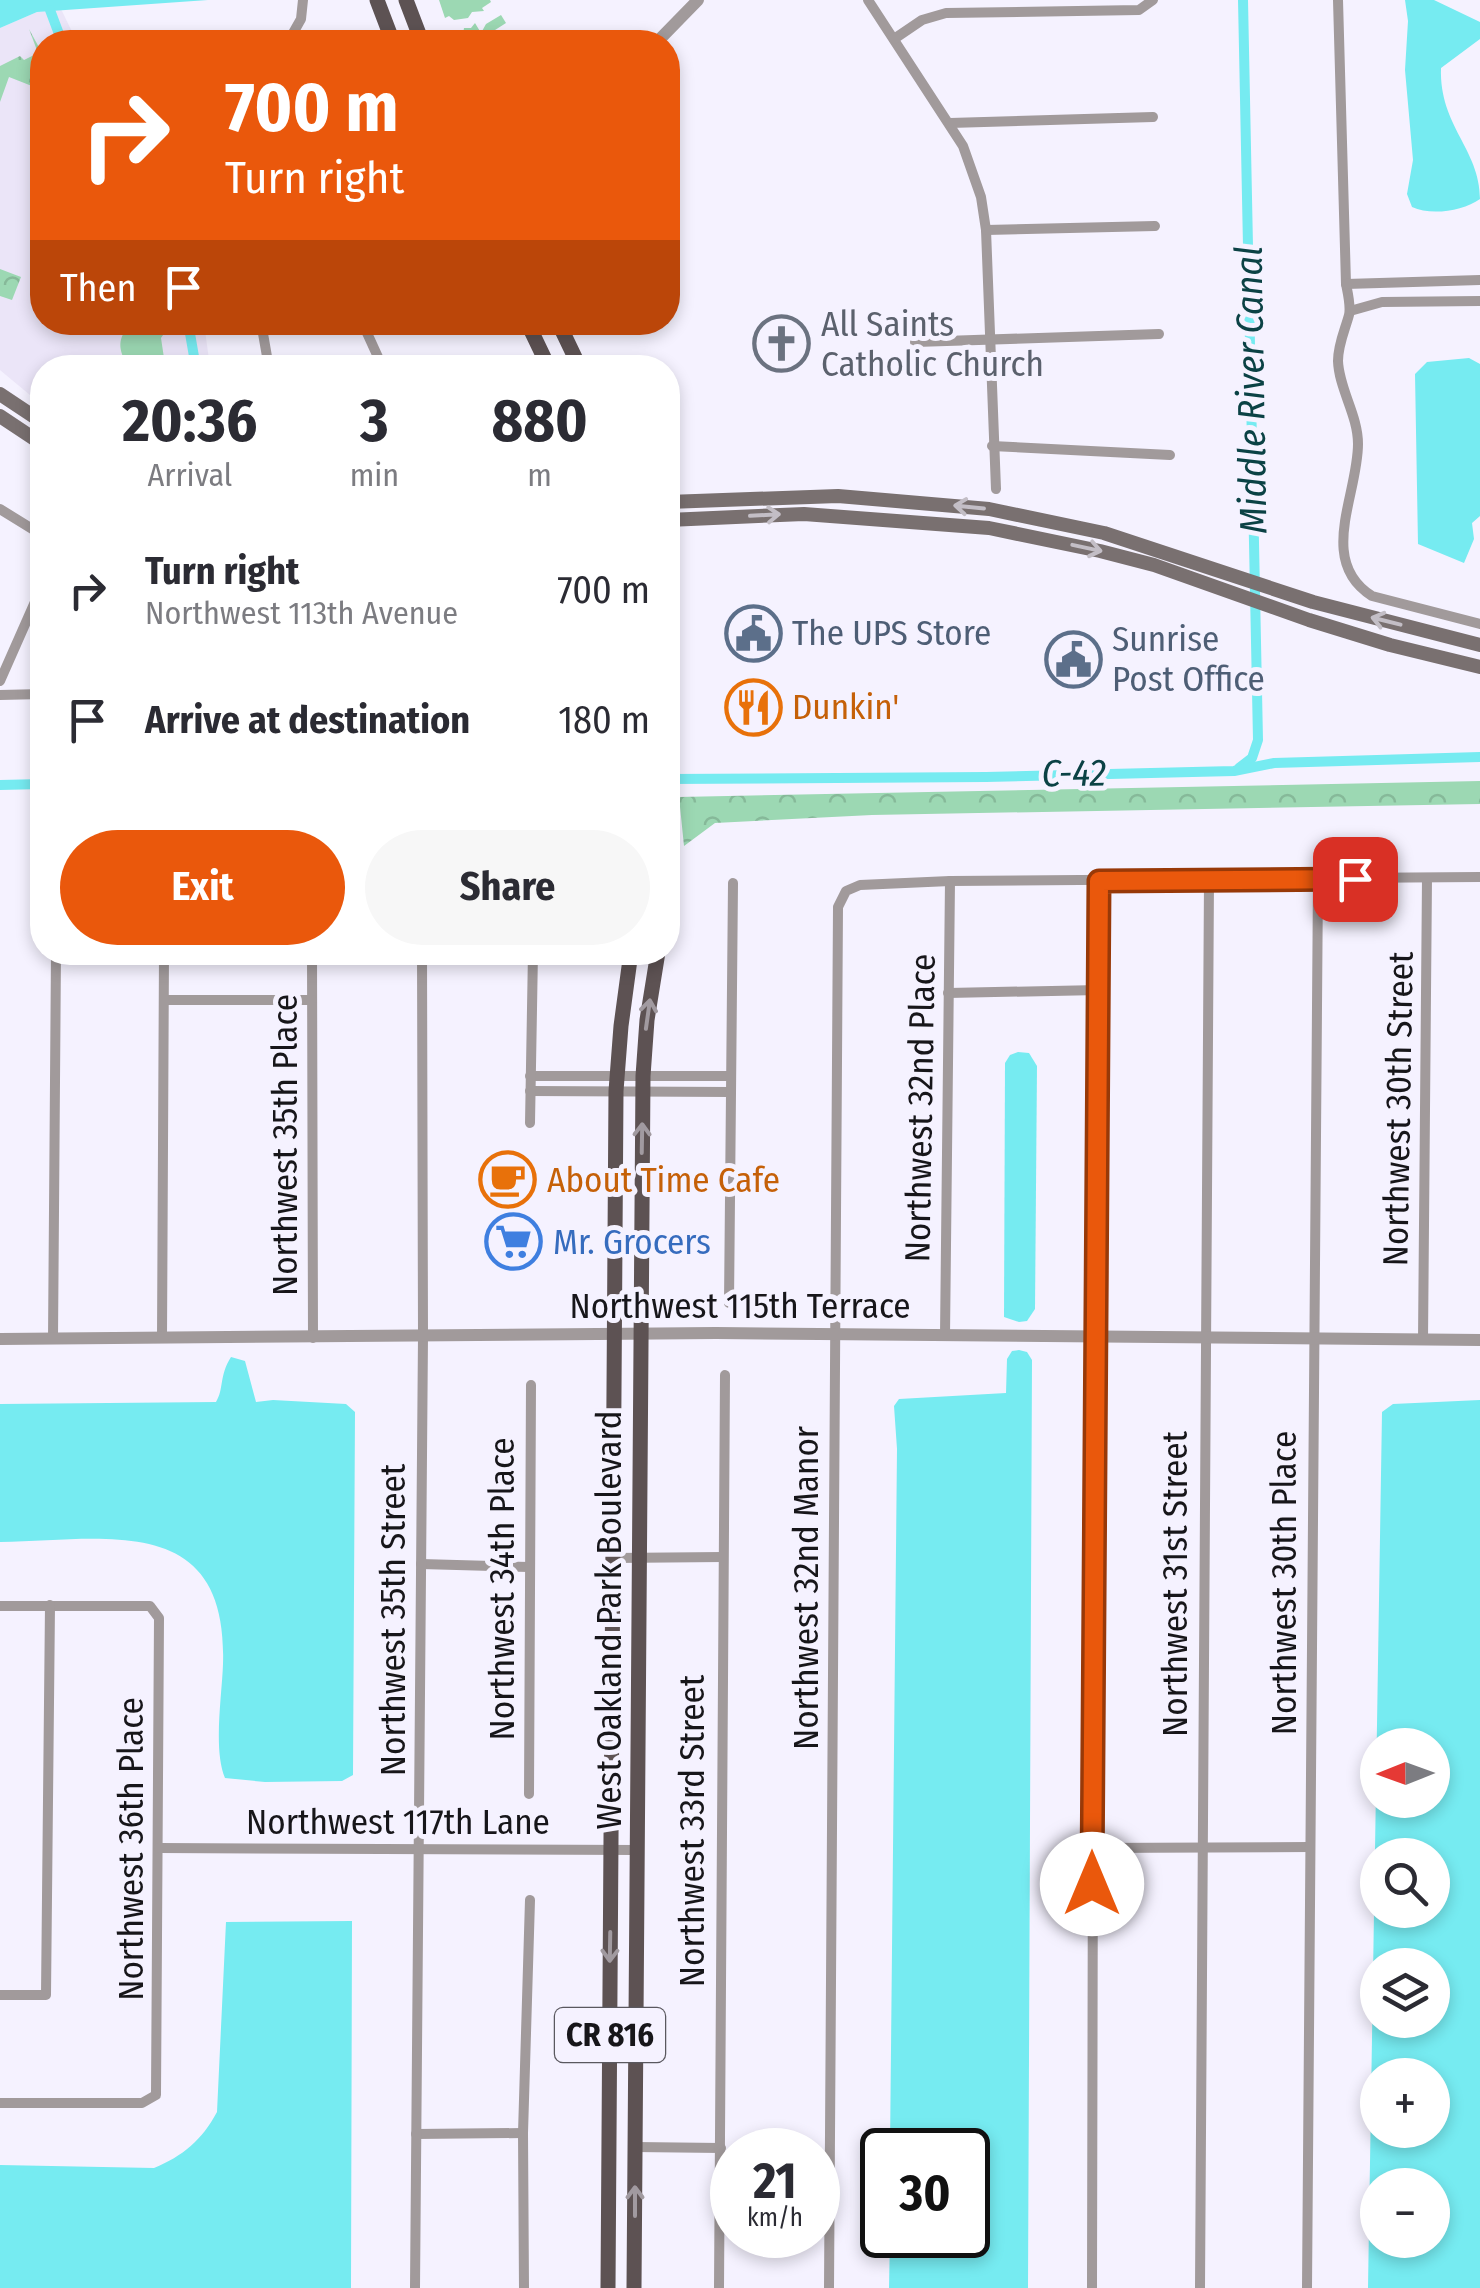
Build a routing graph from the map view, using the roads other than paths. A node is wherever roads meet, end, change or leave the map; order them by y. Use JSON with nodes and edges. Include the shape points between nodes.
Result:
{"nodes":[{"id":1,"x":303,"y":0,"type":"edge"},
{"id":2,"x":377,"y":0,"type":"edge"},
{"id":3,"x":406,"y":0,"type":"edge"},
{"id":4,"x":698,"y":0,"type":"edge"},
{"id":5,"x":868,"y":0,"type":"edge"},
{"id":6,"x":1153,"y":0,"type":"edge"},
{"id":7,"x":1338,"y":0,"type":"edge"},
{"id":8,"x":1049,"y":6,"type":"edge"},
{"id":9,"x":295,"y":30,"type":"edge"},
{"id":10,"x":388,"y":30,"type":"edge"},
{"id":11,"x":417,"y":30,"type":"edge"},
{"id":12,"x":669,"y":30,"type":"edge"},
{"id":13,"x":894,"y":38,"type":"junction"},
{"id":14,"x":1154,"y":117,"type":"dead end"},
{"id":15,"x":950,"y":123,"type":"junction"},
{"id":16,"x":1156,"y":226,"type":"dead end"},
{"id":17,"x":986,"y":230,"type":"junction"},
{"id":18,"x":1480,"y":280,"type":"edge"},
{"id":19,"x":1346,"y":284,"type":"junction"},
{"id":20,"x":1480,"y":301,"type":"edge"},
{"id":21,"x":1350,"y":311,"type":"junction"},
{"id":22,"x":1159,"y":334,"type":"dead end"},
{"id":23,"x":988,"y":340,"type":"junction"},
{"id":24,"x":916,"y":342,"type":"dead end"},
{"id":25,"x":0,"y":394,"type":"edge"},
{"id":26,"x":30,"y":414,"type":"edge"},
{"id":27,"x":0,"y":416,"type":"edge"},
{"id":28,"x":30,"y":436,"type":"edge"},
{"id":29,"x":992,"y":446,"type":"junction"},
{"id":30,"x":1170,"y":455,"type":"dead end"},
{"id":31,"x":996,"y":489,"type":"dead end"},
{"id":32,"x":680,"y":502,"type":"edge"},
{"id":33,"x":0,"y":509,"type":"edge"},
{"id":34,"x":680,"y":519,"type":"edge"},
{"id":35,"x":30,"y":528,"type":"edge"},
{"id":36,"x":30,"y":613,"type":"edge"},
{"id":37,"x":1480,"y":624,"type":"edge"},
{"id":38,"x":1480,"y":645,"type":"edge"},
{"id":39,"x":1480,"y":667,"type":"edge"},
{"id":40,"x":0,"y":681,"type":"edge"},
{"id":41,"x":30,"y":694,"type":"edge"},
{"id":42,"x":0,"y":695,"type":"edge"},
{"id":43,"x":1427,"y":878,"type":"junction"},
{"id":44,"x":1480,"y":878,"type":"edge"},
{"id":45,"x":1318,"y":879,"type":"junction"},
{"id":46,"x":1209,"y":880,"type":"junction"},
{"id":47,"x":950,"y":881,"type":"junction"},
{"id":48,"x":1099,"y":881,"type":"junction"},
{"id":49,"x":733,"y":882,"type":"dead end"},
{"id":50,"x":56,"y":965,"type":"edge"},
{"id":51,"x":164,"y":965,"type":"edge"},
{"id":52,"x":312,"y":965,"type":"edge"},
{"id":53,"x":422,"y":965,"type":"edge"},
{"id":54,"x":533,"y":965,"type":"edge"},
{"id":55,"x":630,"y":965,"type":"edge"},
{"id":56,"x":656,"y":965,"type":"edge"},
{"id":57,"x":1099,"y":990,"type":"junction"},
{"id":58,"x":948,"y":993,"type":"junction"},
{"id":59,"x":164,"y":1000,"type":"junction"},
{"id":60,"x":312,"y":1000,"type":"junction"},
{"id":61,"x":530,"y":1076,"type":"junction"},
{"id":62,"x":731,"y":1076,"type":"junction"},
{"id":63,"x":616,"y":1084,"type":"junction"},
{"id":64,"x":643,"y":1084,"type":"junction"},
{"id":65,"x":530,"y":1091,"type":"junction"},
{"id":66,"x":730,"y":1092,"type":"junction"},
{"id":67,"x":530,"y":1123,"type":"dead end"},
{"id":68,"x":729,"y":1303,"type":"dead end"},
{"id":69,"x":615,"y":1334,"type":"junction"},
{"id":70,"x":640,"y":1334,"type":"junction"},
{"id":71,"x":836,"y":1334,"type":"junction"},
{"id":72,"x":423,"y":1336,"type":"junction"},
{"id":73,"x":945,"y":1336,"type":"junction"},
{"id":74,"x":1094,"y":1336,"type":"junction"},
{"id":75,"x":1204,"y":1337,"type":"junction"},
{"id":76,"x":162,"y":1338,"type":"junction"},
{"id":77,"x":313,"y":1338,"type":"junction"},
{"id":78,"x":0,"y":1339,"type":"edge"},
{"id":79,"x":53,"y":1339,"type":"junction"},
{"id":80,"x":1314,"y":1339,"type":"junction"},
{"id":81,"x":1423,"y":1340,"type":"junction"},
{"id":82,"x":1480,"y":1340,"type":"edge"},
{"id":83,"x":726,"y":1375,"type":"dead end"},
{"id":84,"x":531,"y":1385,"type":"dead end"},
{"id":85,"x":724,"y":1556,"type":"junction"},
{"id":86,"x":613,"y":1558,"type":"junction"},
{"id":87,"x":640,"y":1558,"type":"junction"},
{"id":88,"x":421,"y":1564,"type":"junction"},
{"id":89,"x":529,"y":1567,"type":"junction"},
{"id":90,"x":50,"y":1605,"type":"junction"},
{"id":91,"x":0,"y":1606,"type":"edge"},
{"id":92,"x":530,"y":1794,"type":"dead end"},
{"id":93,"x":1310,"y":1847,"type":"junction"},
{"id":94,"x":159,"y":1848,"type":"junction"},
{"id":95,"x":1092,"y":1848,"type":"junction"},
{"id":96,"x":1201,"y":1849,"type":"junction"},
{"id":97,"x":418,"y":1850,"type":"junction"},
{"id":98,"x":612,"y":1850,"type":"junction"},
{"id":99,"x":637,"y":1850,"type":"junction"},
{"id":100,"x":530,"y":1900,"type":"dead end"},
{"id":101,"x":0,"y":1995,"type":"edge"},
{"id":102,"x":0,"y":2103,"type":"edge"},
{"id":103,"x":721,"y":2128,"type":"edge"},
{"id":104,"x":523,"y":2133,"type":"junction"},
{"id":105,"x":416,"y":2134,"type":"junction"},
{"id":106,"x":635,"y":2147,"type":"junction"},
{"id":107,"x":710,"y":2148,"type":"edge"},
{"id":108,"x":719,"y":2258,"type":"edge"},
{"id":109,"x":415,"y":2288,"type":"edge"},
{"id":110,"x":524,"y":2288,"type":"edge"},
{"id":111,"x":608,"y":2288,"type":"edge"},
{"id":112,"x":634,"y":2288,"type":"edge"},
{"id":113,"x":719,"y":2288,"type":"edge"},
{"id":114,"x":829,"y":2288,"type":"edge"},
{"id":115,"x":1092,"y":2288,"type":"edge"},
{"id":116,"x":1200,"y":2288,"type":"edge"},
{"id":117,"x":1307,"y":2288,"type":"edge"}],
"edges":[{"from":1,"to":9,"type":"street"},
{"from":2,"to":10,"type":"main road"},
{"from":3,"to":11,"type":"main road"},
{"from":4,"to":12,"type":"street"},
{"from":5,"to":13,"type":"street"},
{"from":6,"to":8,"type":"street","via":[[1139,10]]},
{"from":7,"to":19,"type":"street"},
{"from":8,"to":13,"type":"street","via":[[946,13]]},
{"from":13,"to":15,"type":"street"},
{"from":14,"to":15,"type":"street"},
{"from":15,"to":17,"type":"street","via":[[972,167]]},
{"from":16,"to":17,"type":"street"},
{"from":17,"to":23,"type":"street"},
{"from":18,"to":19,"type":"street"},
{"from":19,"to":21,"type":"street"},
{"from":20,"to":21,"type":"street","via":[[1382,302]]},
{"from":21,"to":37,"type":"street","via":[[1338,362],[1358,434],[1358,468],[1344,526],[1347,568],[1372,596]]},
{"from":22,"to":23,"type":"street"},
{"from":23,"to":24,"type":"street"},
{"from":23,"to":29,"type":"street"},
{"from":25,"to":26,"type":"main road"},
{"from":27,"to":28,"type":"main road"},
{"from":29,"to":30,"type":"street"},
{"from":29,"to":31,"type":"street"},
{"from":38,"to":32,"type":"main road","one_way":true,"via":[[1277,590],[1104,533],[990,509],[838,496]]},
{"from":33,"to":35,"type":"street"},
{"from":34,"to":39,"type":"main road","one_way":true,"via":[[804,514],[988,528],[1100,550],[1390,645]]},
{"from":36,"to":40,"type":"street"},
{"from":41,"to":42,"type":"street"},
{"from":43,"to":44,"type":"street"},
{"from":43,"to":45,"type":"street"},
{"from":43,"to":81,"type":"street","name":"Northwest 30th Street"},
{"from":45,"to":46,"type":"street"},
{"from":45,"to":80,"type":"street","name":"Northwest 30th Place"},
{"from":46,"to":48,"type":"street"},
{"from":46,"to":75,"type":"street","name":"Northwest 31st Street"},
{"from":47,"to":48,"type":"street"},
{"from":47,"to":58,"type":"street","name":"Northwest 32nd Place"},
{"from":47,"to":71,"type":"street","name":"Northwest 32nd Manor","via":[[860,885],[846,891],[838,907]]},
{"from":48,"to":57,"type":"street"},
{"from":49,"to":62,"type":"street"},
{"from":50,"to":79,"type":"street"},
{"from":51,"to":59,"type":"street"},
{"from":52,"to":60,"type":"street","name":"Northwest 35th Place"},
{"from":53,"to":72,"type":"street","name":"Northwest 35th Street"},
{"from":54,"to":61,"type":"street"},
{"from":55,"to":63,"type":"main road","name":"West Oakland Park Boulevard","number":"CR 816"},
{"from":64,"to":56,"type":"main road","name":"West Oakland Park Boulevard","number":"CR 816","one_way":true},
{"from":57,"to":58,"type":"street"},
{"from":57,"to":74,"type":"street"},
{"from":58,"to":73,"type":"street","name":"Northwest 32nd Place"},
{"from":59,"to":60,"type":"street"},
{"from":59,"to":76,"type":"street"},
{"from":60,"to":77,"type":"street","name":"Northwest 35th Place"},
{"from":61,"to":63,"type":"street"},
{"from":61,"to":65,"type":"street"},
{"from":62,"to":64,"type":"street"},
{"from":62,"to":66,"type":"street"},
{"from":63,"to":64,"type":"street"},
{"from":63,"to":65,"type":"street"},
{"from":63,"to":69,"type":"main road","name":"West Oakland Park Boulevard","number":"CR 816"},
{"from":64,"to":66,"type":"street"},
{"from":70,"to":64,"type":"main road","name":"West Oakland Park Boulevard","number":"CR 816","one_way":true},
{"from":65,"to":67,"type":"street"},
{"from":66,"to":68,"type":"street"},
{"from":69,"to":70,"type":"street","name":"Northwest 115th Terrace"},
{"from":69,"to":72,"type":"street","name":"Northwest 115th Terrace"},
{"from":69,"to":86,"type":"main road","name":"West Oakland Park Boulevard","number":"CR 816"},
{"from":70,"to":71,"type":"street","name":"Northwest 115th Terrace"},
{"from":70,"to":87,"type":"main road","name":"West Oakland Park Boulevard","number":"CR 816"},
{"from":71,"to":73,"type":"street","name":"Northwest 115th Terrace"},
{"from":71,"to":114,"type":"street","name":"Northwest 32nd Manor"},
{"from":72,"to":77,"type":"street","name":"Northwest 115th Terrace"},
{"from":72,"to":88,"type":"street","name":"Northwest 35th Street"},
{"from":73,"to":74,"type":"street","name":"Northwest 115th Terrace"},
{"from":74,"to":75,"type":"street","name":"Northwest 115th Terrace"},
{"from":74,"to":95,"type":"street"},
{"from":75,"to":80,"type":"street","name":"Northwest 115th Terrace"},
{"from":75,"to":96,"type":"street","name":"Northwest 31st Street"},
{"from":76,"to":77,"type":"street","name":"Northwest 115th Terrace"},
{"from":76,"to":79,"type":"street","name":"Northwest 115th Terrace"},
{"from":78,"to":79,"type":"street","name":"Northwest 115th Terrace"},
{"from":80,"to":81,"type":"street","name":"Northwest 115th Terrace"},
{"from":80,"to":93,"type":"street","name":"Northwest 30th Place"},
{"from":81,"to":82,"type":"street","name":"Northwest 115th Terrace"},
{"from":83,"to":85,"type":"street","name":"Northwest 33rd Street"},
{"from":84,"to":89,"type":"street","name":"Northwest 34th Place"},
{"from":85,"to":87,"type":"street"},
{"from":85,"to":103,"type":"street","name":"Northwest 33rd Street"},
{"from":86,"to":87,"type":"street"},
{"from":86,"to":98,"type":"main road","name":"West Oakland Park Boulevard","number":"CR 816"},
{"from":87,"to":99,"type":"main road","name":"West Oakland Park Boulevard","number":"CR 816"},
{"from":88,"to":89,"type":"street"},
{"from":88,"to":97,"type":"street","name":"Northwest 35th Street"},
{"from":89,"to":92,"type":"street","name":"Northwest 34th Place"},
{"from":90,"to":91,"type":"street"},
{"from":90,"to":94,"type":"street","name":"Northwest 36th Place","via":[[150,1606],[159,1618]]},
{"from":90,"to":101,"type":"street","via":[[46,1995]]},
{"from":93,"to":96,"type":"street"},
{"from":93,"to":117,"type":"street","name":"Northwest 30th Place"},
{"from":94,"to":97,"type":"street","name":"Northwest 117th Lane"},
{"from":94,"to":102,"type":"street","name":"Northwest 36th Place","via":[[156,2095],[142,2103]]},
{"from":95,"to":96,"type":"street"},
{"from":95,"to":115,"type":"street"},
{"from":96,"to":116,"type":"street","name":"Northwest 31st Street"},
{"from":97,"to":98,"type":"street","name":"Northwest 117th Lane"},
{"from":97,"to":105,"type":"street","name":"Northwest 35th Street"},
{"from":98,"to":99,"type":"street","name":"Northwest 117th Lane"},
{"from":98,"to":111,"type":"main road","name":"West Oakland Park Boulevard","number":"CR 816","one_way":true},
{"from":99,"to":106,"type":"main road","name":"West Oakland Park Boulevard","number":"CR 816"},
{"from":100,"to":104,"type":"street"},
{"from":104,"to":105,"type":"street"},
{"from":104,"to":110,"type":"street"},
{"from":105,"to":109,"type":"street","name":"Northwest 35th Street"},
{"from":106,"to":107,"type":"street"},
{"from":112,"to":106,"type":"main road","name":"West Oakland Park Boulevard","number":"CR 816","one_way":true},
{"from":108,"to":113,"type":"street","name":"Northwest 33rd Street"}]}
